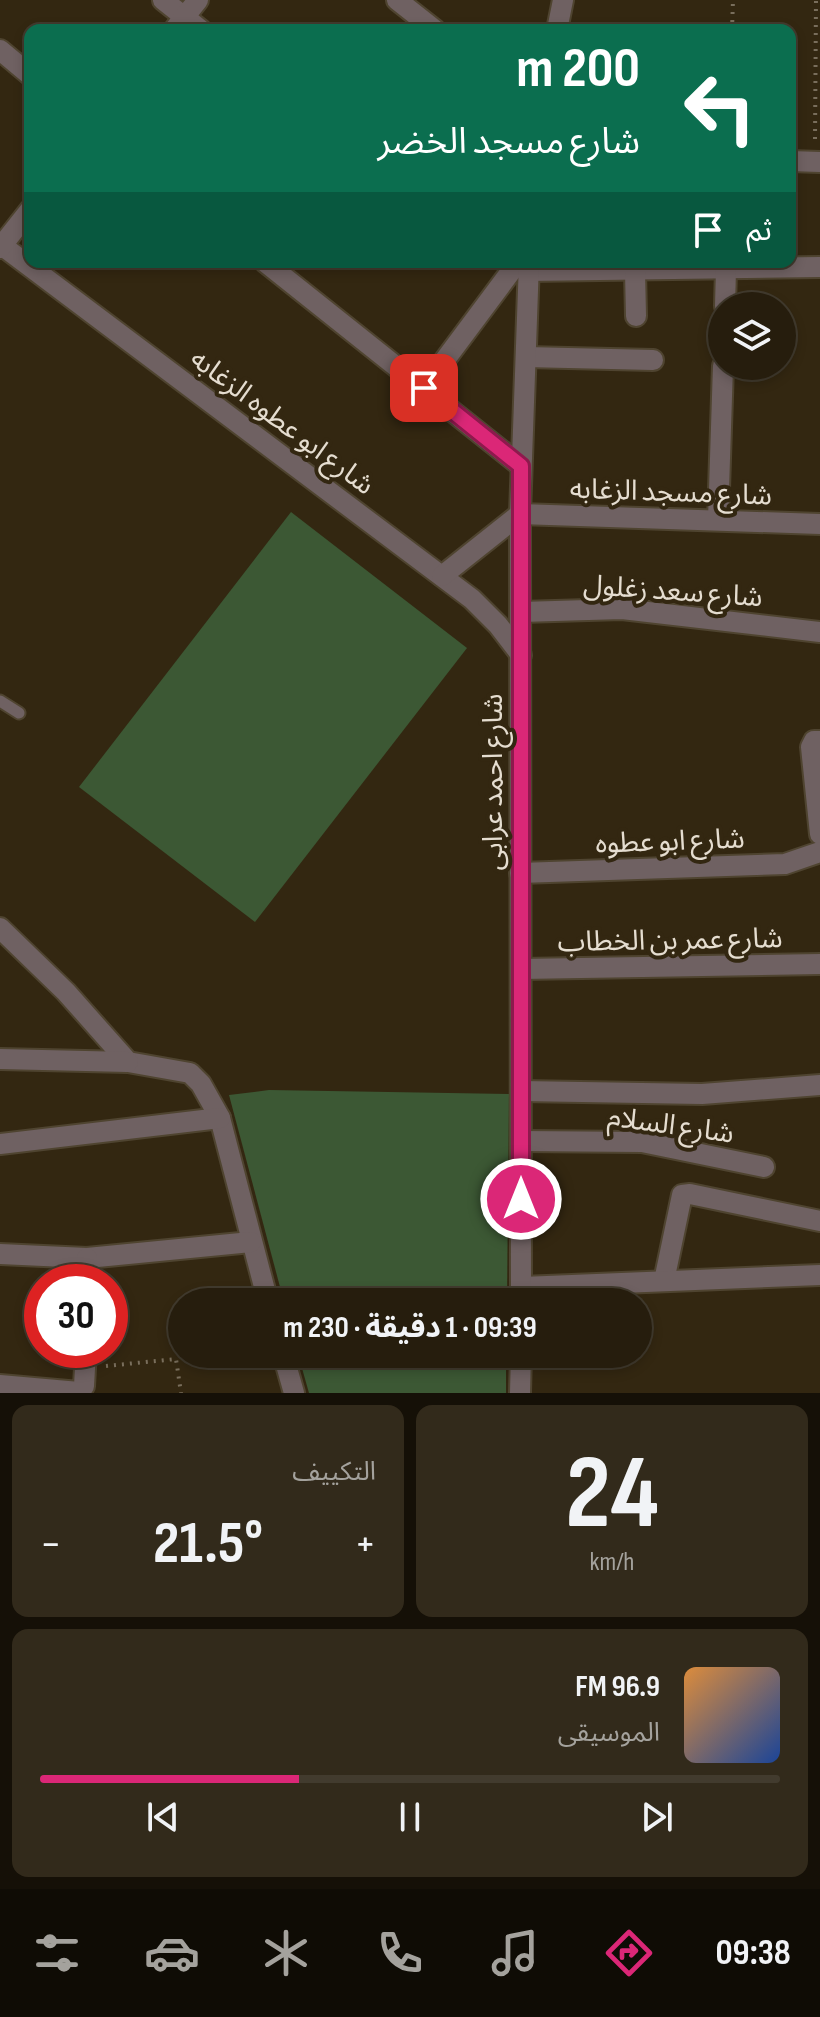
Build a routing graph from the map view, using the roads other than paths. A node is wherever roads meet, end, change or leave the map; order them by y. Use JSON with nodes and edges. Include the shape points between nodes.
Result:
{"nodes":[{"id":1,"x":163,"y":0,"type":"edge"},
{"id":2,"x":198,"y":0,"type":"edge"},
{"id":3,"x":397,"y":0,"type":"edge"},
{"id":4,"x":563,"y":0,"type":"edge"},
{"id":5,"x":184,"y":24,"type":"edge"},
{"id":6,"x":187,"y":24,"type":"edge"},
{"id":7,"x":427,"y":24,"type":"edge"},
{"id":8,"x":558,"y":24,"type":"edge"},
{"id":9,"x":0,"y":50,"type":"edge"},
{"id":10,"x":24,"y":70,"type":"edge"},
{"id":11,"x":796,"y":161,"type":"edge"},
{"id":12,"x":817,"y":162,"type":"edge"},
{"id":13,"x":24,"y":217,"type":"edge"},
{"id":14,"x":1,"y":246,"type":"edge"},
{"id":15,"x":24,"y":263,"type":"edge"},
{"id":16,"x":820,"y":267,"type":"edge"},
{"id":17,"x":30,"y":268,"type":"edge"},
{"id":18,"x":273,"y":268,"type":"edge"},
{"id":19,"x":773,"y":268,"type":"edge"},
{"id":20,"x":796,"y":268,"type":"edge"},
{"id":21,"x":726,"y":269,"type":"junction"},
{"id":22,"x":520,"y":270,"type":"edge"},
{"id":23,"x":635,"y":271,"type":"junction"},
{"id":24,"x":725,"y":292,"type":"edge"},
{"id":25,"x":636,"y":316,"type":"dead end"},
{"id":26,"x":526,"y":357,"type":"junction"},
{"id":27,"x":653,"y":360,"type":"dead end"},
{"id":28,"x":723,"y":380,"type":"edge"},
{"id":29,"x":424,"y":388,"type":"junction"},
{"id":30,"x":521,"y":466,"type":"junction"},
{"id":31,"x":520,"y":514,"type":"junction"},
{"id":32,"x":718,"y":520,"type":"junction"},
{"id":33,"x":820,"y":524,"type":"edge"},
{"id":34,"x":442,"y":576,"type":"junction"},
{"id":35,"x":521,"y":612,"type":"junction"},
{"id":36,"x":820,"y":632,"type":"edge"},
{"id":37,"x":521,"y":655,"type":"junction"},
{"id":38,"x":0,"y":701,"type":"edge"},
{"id":39,"x":19,"y":713,"type":"dead end"},
{"id":40,"x":820,"y":741,"type":"edge"},
{"id":41,"x":820,"y":834,"type":"edge"},
{"id":42,"x":820,"y":852,"type":"edge"},
{"id":43,"x":520,"y":873,"type":"junction"},
{"id":44,"x":0,"y":928,"type":"edge"},
{"id":45,"x":820,"y":964,"type":"edge"},
{"id":46,"x":521,"y":969,"type":"junction"},
{"id":47,"x":0,"y":1059,"type":"edge"},
{"id":48,"x":128,"y":1062,"type":"junction"},
{"id":49,"x":820,"y":1085,"type":"edge"},
{"id":50,"x":521,"y":1091,"type":"junction"},
{"id":51,"x":220,"y":1118,"type":"junction"},
{"id":52,"x":521,"y":1141,"type":"junction"},
{"id":53,"x":0,"y":1144,"type":"edge"},
{"id":54,"x":764,"y":1167,"type":"dead end"},
{"id":55,"x":820,"y":1221,"type":"edge"},
{"id":56,"x":251,"y":1242,"type":"junction"},
{"id":57,"x":0,"y":1254,"type":"edge"},
{"id":58,"x":87,"y":1258,"type":"junction"},
{"id":59,"x":87,"y":1264,"type":"edge"},
{"id":60,"x":820,"y":1275,"type":"edge"},
{"id":61,"x":664,"y":1281,"type":"junction"},
{"id":62,"x":264,"y":1288,"type":"edge"},
{"id":63,"x":522,"y":1288,"type":"edge"},
{"id":64,"x":588,"y":1288,"type":"edge"},
{"id":65,"x":85,"y":1368,"type":"edge"},
{"id":66,"x":287,"y":1368,"type":"edge"},
{"id":67,"x":521,"y":1368,"type":"edge"},
{"id":68,"x":0,"y":1385,"type":"edge"},
{"id":69,"x":294,"y":1393,"type":"edge"},
{"id":70,"x":520,"y":1393,"type":"edge"}],
"edges":[{"from":1,"to":5,"type":"street"},
{"from":2,"to":6,"type":"street"},
{"from":3,"to":7,"type":"street"},
{"from":4,"to":8,"type":"street"},
{"from":9,"to":10,"type":"street"},
{"from":11,"to":12,"type":"street"},
{"from":13,"to":14,"type":"street"},
{"from":14,"to":15,"type":"street","name":"شارع ابو عطوه الزغابه"},
{"from":16,"to":20,"type":"street"},
{"from":17,"to":34,"type":"street","name":"شارع ابو عطوه الزغابه"},
{"from":18,"to":29,"type":"street"},
{"from":19,"to":21,"type":"street"},
{"from":21,"to":23,"type":"street"},
{"from":21,"to":24,"type":"street"},
{"from":22,"to":23,"type":"street"},
{"from":22,"to":26,"type":"street","name":"شارع احمد عرابى"},
{"from":22,"to":29,"type":"street"},
{"from":23,"to":25,"type":"street"},
{"from":26,"to":27,"type":"street"},
{"from":26,"to":30,"type":"street","name":"شارع احمد عرابى"},
{"from":28,"to":32,"type":"street"},
{"from":29,"to":30,"type":"street"},
{"from":30,"to":31,"type":"street","name":"شارع احمد عرابى"},
{"from":31,"to":32,"type":"street","name":"شارع مسجد الزغابه"},
{"from":31,"to":34,"type":"street"},
{"from":31,"to":35,"type":"street","name":"شارع احمد عرابى"},
{"from":32,"to":33,"type":"street","name":"شارع مسجد الزغابه"},
{"from":34,"to":37,"type":"street","name":"شارع ابو عطوه الزغابه","via":[[498,625]]},
{"from":35,"to":36,"type":"street","name":"شارع سعد زغلول","via":[[622,609]]},
{"from":35,"to":37,"type":"street","name":"شارع احمد عرابى"},
{"from":37,"to":43,"type":"street","name":"شارع احمد عرابى"},
{"from":38,"to":39,"type":"lane"},
{"from":40,"to":41,"type":"street","via":[[811,747]]},
{"from":42,"to":43,"type":"street","name":"شارع ابو عطوه","via":[[785,864]]},
{"from":43,"to":46,"type":"street","name":"شارع احمد عرابى"},
{"from":44,"to":48,"type":"street"},
{"from":45,"to":46,"type":"street","name":"شارع عمر بن الخطاب"},
{"from":46,"to":50,"type":"street","name":"شارع احمد عرابى"},
{"from":47,"to":48,"type":"street"},
{"from":48,"to":51,"type":"street","via":[[196,1076]]},
{"from":49,"to":50,"type":"street","via":[[702,1094]]},
{"from":50,"to":52,"type":"street","name":"شارع احمد عرابى"},
{"from":51,"to":53,"type":"street"},
{"from":51,"to":56,"type":"street"},
{"from":52,"to":54,"type":"street","name":"شارع السلام","via":[[642,1142]]},
{"from":52,"to":63,"type":"street","name":"شارع احمد عرابى"},
{"from":55,"to":61,"type":"street","via":[[682,1195]]},
{"from":56,"to":58,"type":"street"},
{"from":56,"to":62,"type":"street"},
{"from":57,"to":58,"type":"street"},
{"from":58,"to":59,"type":"street"},
{"from":60,"to":61,"type":"street"},
{"from":61,"to":64,"type":"street"},
{"from":65,"to":68,"type":"street","via":[[79,1392]]},
{"from":66,"to":69,"type":"street"},
{"from":67,"to":70,"type":"street"}]}
